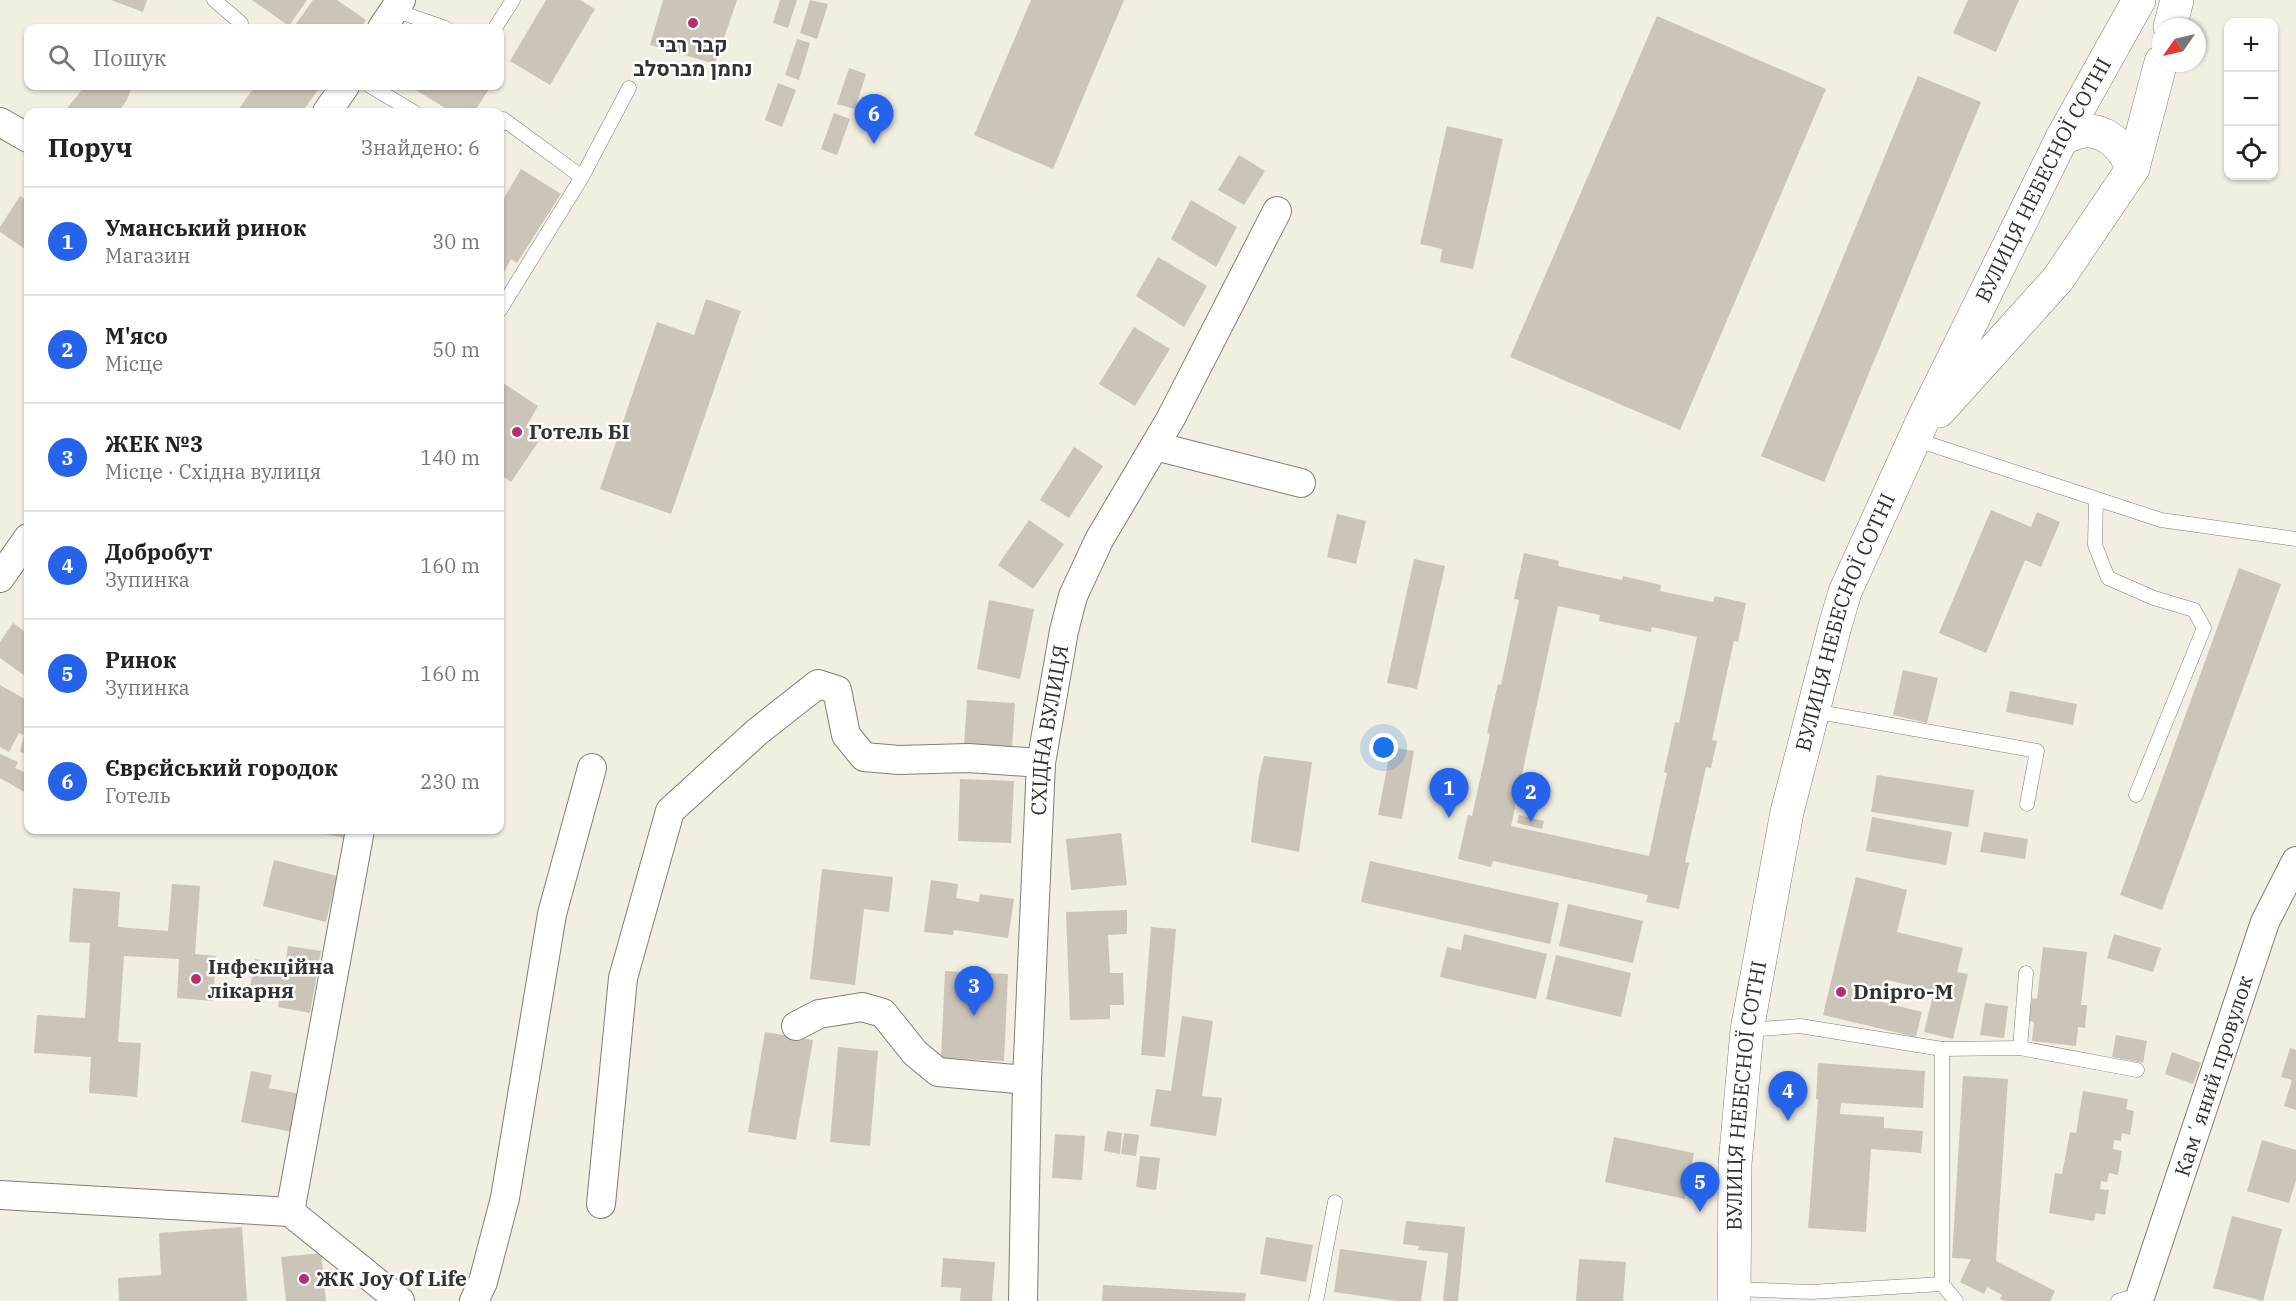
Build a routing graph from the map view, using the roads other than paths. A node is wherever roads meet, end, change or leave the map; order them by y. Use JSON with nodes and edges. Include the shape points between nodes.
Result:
{"nodes":[{"id":1,"x":214,"y":0,"type":"edge"},
{"id":2,"x":513,"y":0,"type":"edge"},
{"id":3,"x":2139,"y":0,"type":"edge"},
{"id":4,"x":2177,"y":0,"type":"edge"},
{"id":5,"x":392,"y":13,"type":"edge"},
{"id":6,"x":2172,"y":18,"type":"edge"},
{"id":7,"x":241,"y":24,"type":"dead end"},
{"id":8,"x":432,"y":24,"type":"edge"},
{"id":9,"x":498,"y":24,"type":"edge"},
{"id":10,"x":2158,"y":72,"type":"edge"},
{"id":11,"x":629,"y":88,"type":"dead end"},
{"id":12,"x":342,"y":90,"type":"edge"},
{"id":13,"x":377,"y":90,"type":"edge"},
{"id":14,"x":330,"y":108,"type":"edge"},
{"id":15,"x":407,"y":108,"type":"edge"},
{"id":16,"x":504,"y":120,"type":"edge"},
{"id":17,"x":0,"y":122,"type":"edge"},
{"id":18,"x":24,"y":136,"type":"edge"},
{"id":19,"x":2062,"y":138,"type":"junction"},
{"id":20,"x":2133,"y":168,"type":"junction"},
{"id":21,"x":582,"y":177,"type":"junction"},
{"id":22,"x":1277,"y":211,"type":"dead end"},
{"id":23,"x":504,"y":304,"type":"edge"},
{"id":24,"x":1914,"y":439,"type":"junction"},
{"id":25,"x":1155,"y":446,"type":"junction"},
{"id":26,"x":1301,"y":483,"type":"dead end"},
{"id":27,"x":2096,"y":499,"type":"junction"},
{"id":28,"x":2296,"y":539,"type":"edge"},
{"id":29,"x":24,"y":544,"type":"edge"},
{"id":30,"x":0,"y":578,"type":"edge"},
{"id":31,"x":1813,"y":711,"type":"junction"},
{"id":32,"x":1041,"y":763,"type":"junction"},
{"id":33,"x":592,"y":768,"type":"dead end"},
{"id":34,"x":2136,"y":795,"type":"dead end"},
{"id":35,"x":2027,"y":804,"type":"dead end"},
{"id":36,"x":359,"y":834,"type":"edge"},
{"id":37,"x":2296,"y":861,"type":"edge"},
{"id":38,"x":2026,"y":973,"type":"dead end"},
{"id":39,"x":796,"y":1026,"type":"dead end"},
{"id":40,"x":1747,"y":1030,"type":"junction"},
{"id":41,"x":2020,"y":1048,"type":"junction"},
{"id":42,"x":1942,"y":1049,"type":"junction"},
{"id":43,"x":2137,"y":1070,"type":"dead end"},
{"id":44,"x":1028,"y":1080,"type":"junction"},
{"id":45,"x":0,"y":1195,"type":"edge"},
{"id":46,"x":1335,"y":1202,"type":"dead end"},
{"id":47,"x":602,"y":1204,"type":"dead end"},
{"id":48,"x":290,"y":1212,"type":"junction"},
{"id":49,"x":1942,"y":1284,"type":"junction"},
{"id":50,"x":1734,"y":1295,"type":"edge"},
{"id":51,"x":2136,"y":1299,"type":"edge"},
{"id":52,"x":400,"y":1301,"type":"edge"},
{"id":53,"x":474,"y":1301,"type":"edge"},
{"id":54,"x":1023,"y":1301,"type":"edge"},
{"id":55,"x":1316,"y":1301,"type":"edge"},
{"id":56,"x":1956,"y":1301,"type":"edge"}],
"edges":[{"from":1,"to":7,"type":"lane"},
{"from":2,"to":9,"type":"lane"},
{"from":3,"to":19,"type":"main road","name":"ВУЛИЦЯ НЕБЕСНОЇ СОТНІ"},
{"from":4,"to":6,"type":"main road"},
{"from":5,"to":8,"type":"lane"},
{"from":10,"to":20,"type":"main road"},
{"from":11,"to":21,"type":"lane"},
{"from":12,"to":14,"type":"street"},
{"from":13,"to":15,"type":"lane"},
{"from":16,"to":21,"type":"lane"},
{"from":17,"to":18,"type":"street"},
{"from":19,"to":20,"type":"main road","via":[[2086,131],[2107,136],[2123,149]]},
{"from":19,"to":24,"type":"main road","name":"ВУЛИЦЯ НЕБЕСНОЇ СОТНІ"},
{"from":20,"to":24,"type":"main road","via":[[2058,279]]},
{"from":21,"to":23,"type":"lane"},
{"from":22,"to":25,"type":"street","name":"СХІДНА ВУЛИЦЯ"},
{"from":24,"to":27,"type":"lane"},
{"from":24,"to":31,"type":"main road","name":"ВУЛИЦЯ НЕБЕСНОЇ СОТНІ","via":[[1845,592]]},
{"from":25,"to":26,"type":"street"},
{"from":25,"to":32,"type":"street","name":"СХІДНА ВУЛИЦЯ","via":[[1099,540],[1073,596]]},
{"from":27,"to":28,"type":"lane","via":[[2161,520]]},
{"from":27,"to":34,"type":"lane","via":[[2095,545],[2108,578],[2194,610],[2204,628]]},
{"from":29,"to":30,"type":"street"},
{"from":31,"to":35,"type":"lane","via":[[2037,751]]},
{"from":31,"to":40,"type":"main road","name":"ВУЛИЦЯ НЕБЕСНОЇ СОТНІ","via":[[1788,812]]},
{"from":32,"to":44,"type":"street","name":"СХІДНА ВУЛИЦЯ"},
{"from":32,"to":47,"type":"street","via":[[864,758],[846,735],[837,690],[818,684],[757,732],[670,811],[623,978]]},
{"from":33,"to":53,"type":"street","via":[[552,914],[505,1197]]},
{"from":36,"to":48,"type":"street"},
{"from":37,"to":51,"type":"street","name":"Камʼяний провулок","via":[[2265,922]]},
{"from":38,"to":41,"type":"lane"},
{"from":39,"to":44,"type":"street","via":[[819,1014],[862,1006],[883,1013],[915,1053],[938,1072]]},
{"from":40,"to":42,"type":"lane","via":[[1800,1026]]},
{"from":40,"to":50,"type":"main road","name":"ВУЛИЦЯ НЕБЕСНОЇ СОТНІ","via":[[1735,1164]]},
{"from":41,"to":42,"type":"lane"},
{"from":41,"to":43,"type":"lane"},
{"from":42,"to":49,"type":"lane"},
{"from":44,"to":54,"type":"street","name":"СХІДНА ВУЛИЦЯ"},
{"from":45,"to":48,"type":"street"},
{"from":46,"to":55,"type":"lane"},
{"from":48,"to":52,"type":"street"},
{"from":49,"to":50,"type":"lane"},
{"from":49,"to":56,"type":"lane"}]}
